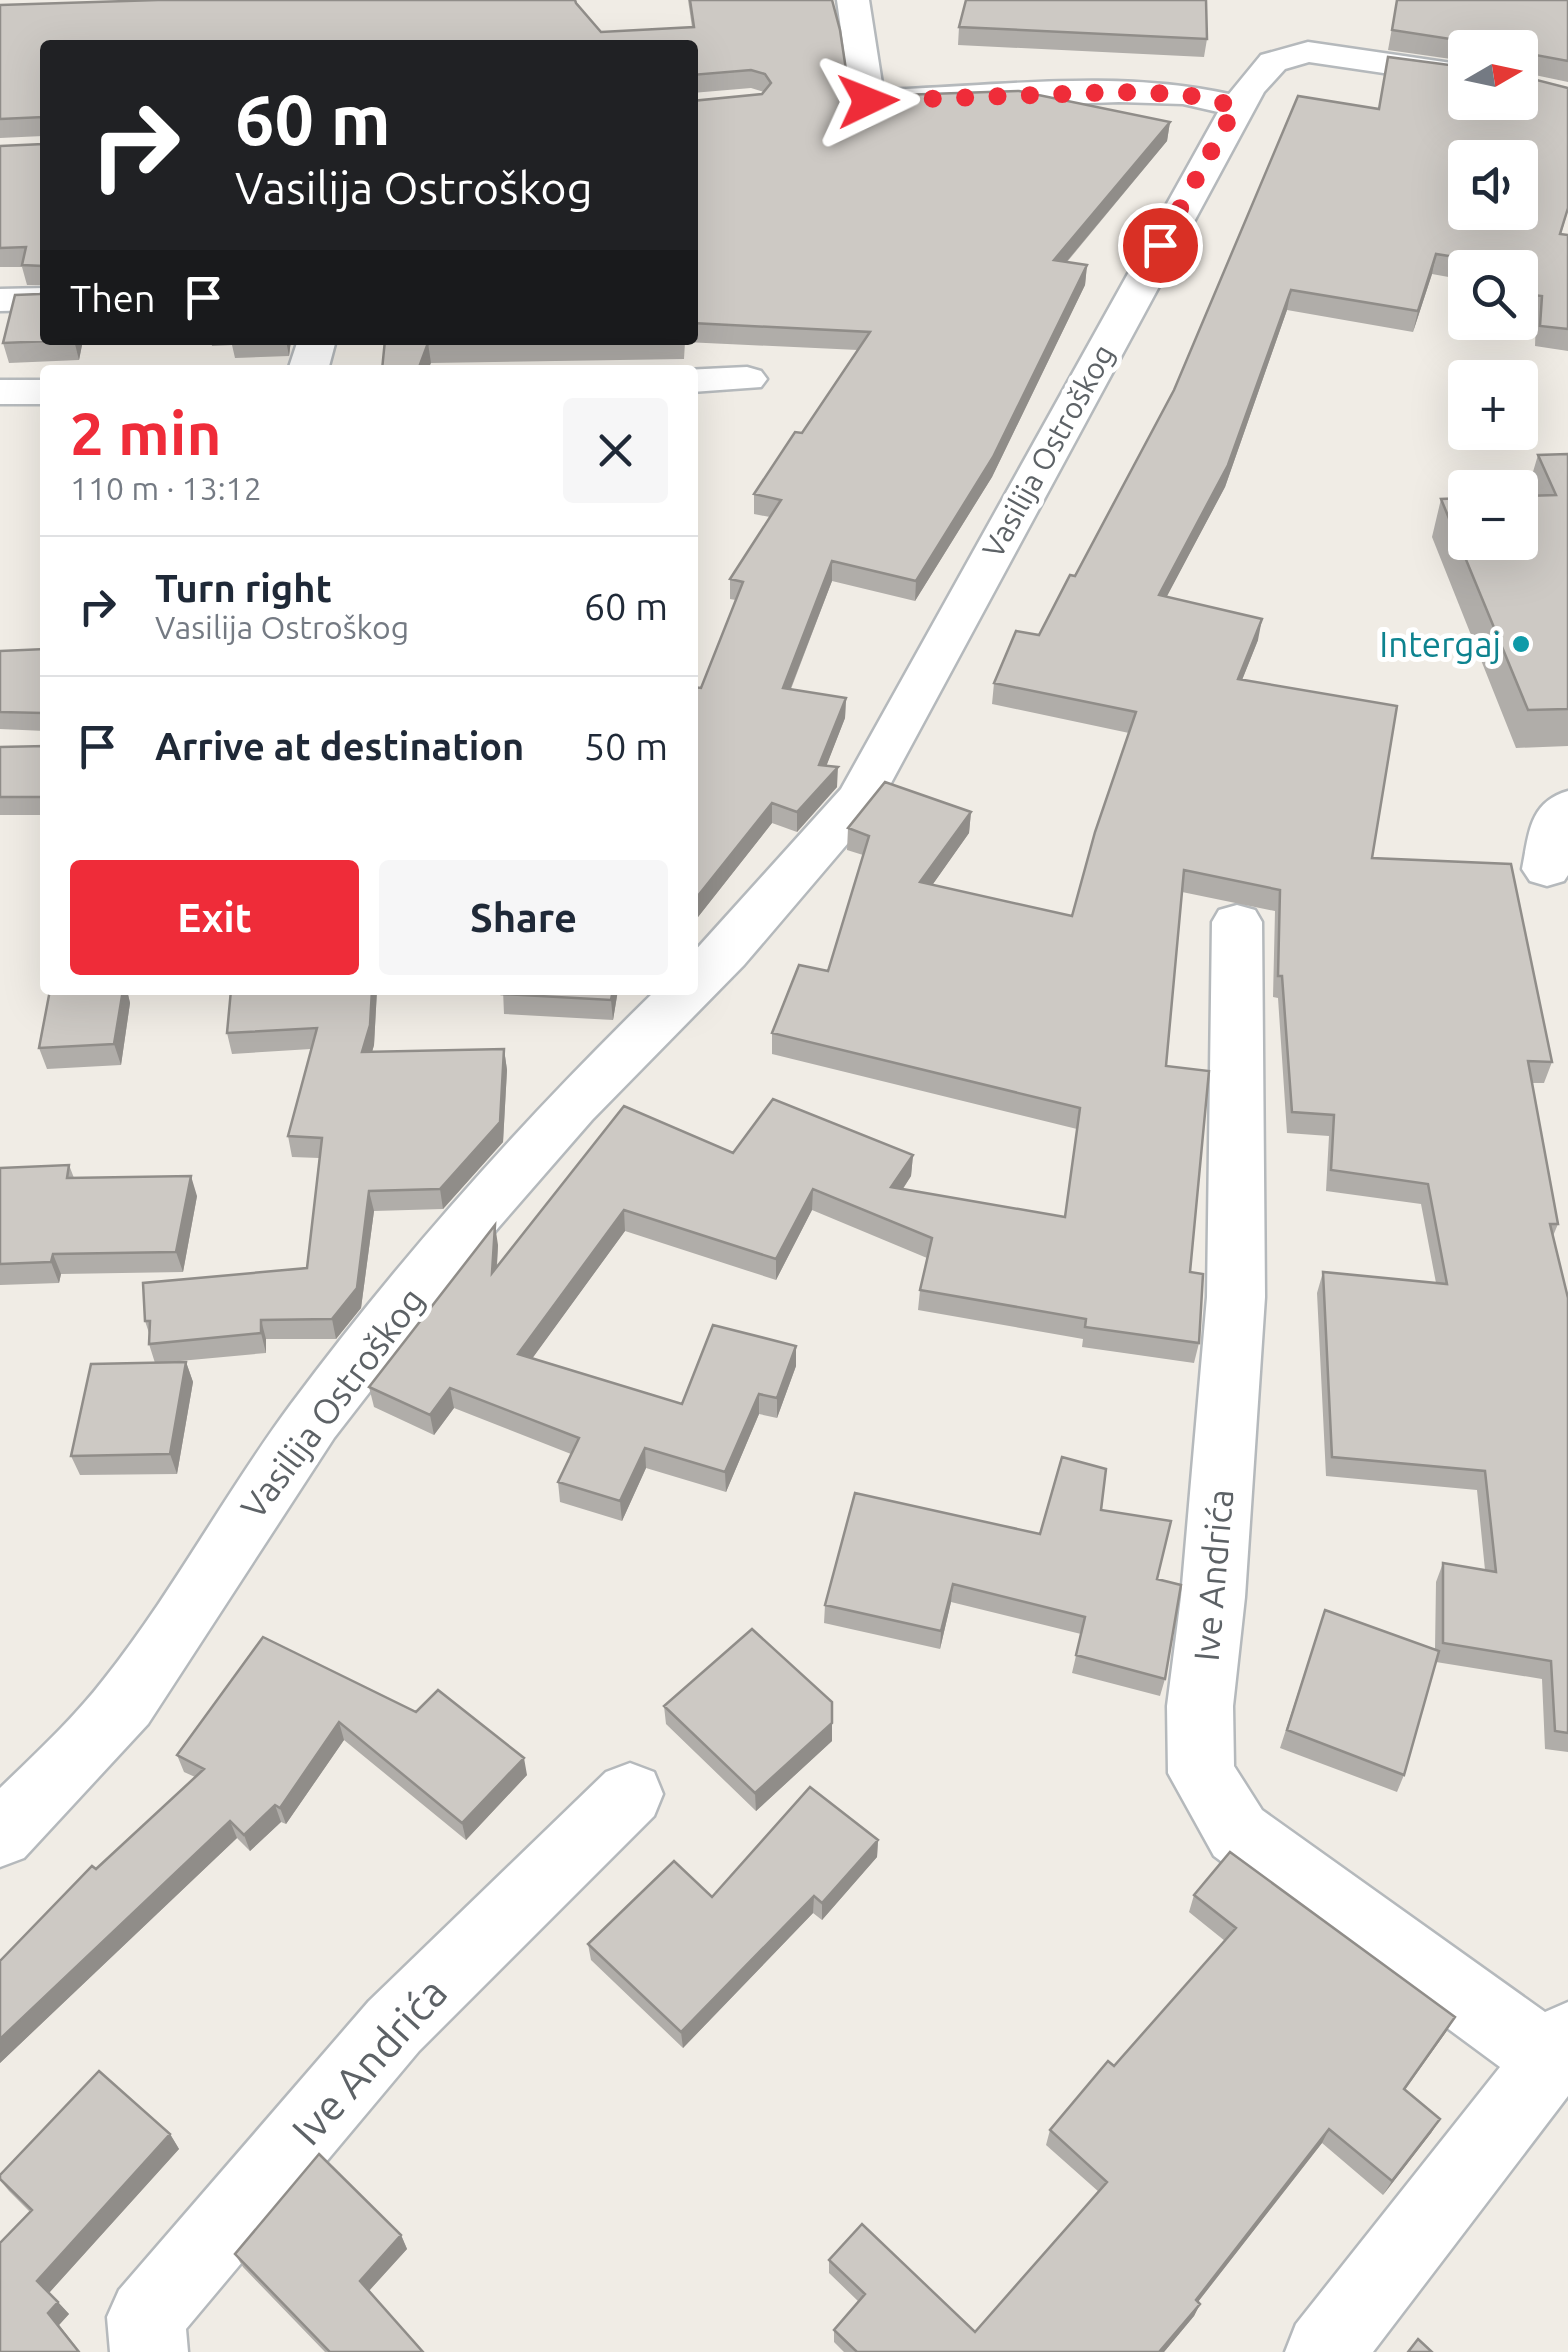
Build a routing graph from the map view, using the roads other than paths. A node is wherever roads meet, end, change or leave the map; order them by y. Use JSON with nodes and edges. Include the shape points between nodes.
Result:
{"nodes":[{"id":1,"x":853,"y":0,"type":"edge"},
{"id":2,"x":1448,"y":73,"type":"edge"},
{"id":3,"x":1236,"y":106,"type":"junction"},
{"id":4,"x":40,"y":299,"type":"edge"},
{"id":5,"x":0,"y":300,"type":"edge"},
{"id":6,"x":698,"y":380,"type":"edge"},
{"id":7,"x":747,"y":380,"type":"dead end"},
{"id":8,"x":0,"y":392,"type":"edge"},
{"id":9,"x":40,"y":392,"type":"edge"},
{"id":10,"x":1568,"y":807,"type":"edge"},
{"id":11,"x":1548,"y":869,"type":"dead end"},
{"id":12,"x":1236,"y":922,"type":"dead end"},
{"id":13,"x":698,"y":980,"type":"edge"},
{"id":14,"x":683,"y":995,"type":"edge"},
{"id":15,"x":630,"y":1794,"type":"dead end"},
{"id":16,"x":0,"y":1835,"type":"edge"},
{"id":17,"x":1559,"y":2048,"type":"edge"},
{"id":18,"x":149,"y":2352,"type":"edge"},
{"id":19,"x":1324,"y":2352,"type":"edge"}],
"edges":[{"from":1,"to":3,"type":"street","via":[[868,101],[1119,92],[1183,94]]},
{"from":2,"to":3,"type":"street","name":"Vasilija Ostroškog","via":[[1308,52],[1273,62]]},
{"from":3,"to":13,"type":"street","name":"Vasilija Ostroškog","via":[[860,798]]},
{"from":4,"to":5,"type":"street"},
{"from":6,"to":7,"type":"street"},
{"from":8,"to":9,"type":"street"},
{"from":10,"to":11,"type":"street","via":[[1555,820]]},
{"from":12,"to":17,"type":"street","name":"Ive Andrića","via":[[1236,1298],[1200,1706],[1200,1773],[1238,1833]]},
{"from":14,"to":16,"type":"street","name":"Vasilija Ostroškog","via":[[513,1172],[388,1321],[266,1487],[125,1703]]},
{"from":15,"to":18,"type":"street","name":"Ive Andrića","via":[[394,2026],[146,2317]]},
{"from":17,"to":19,"type":"street","name":"Ive Andrića"}]}
